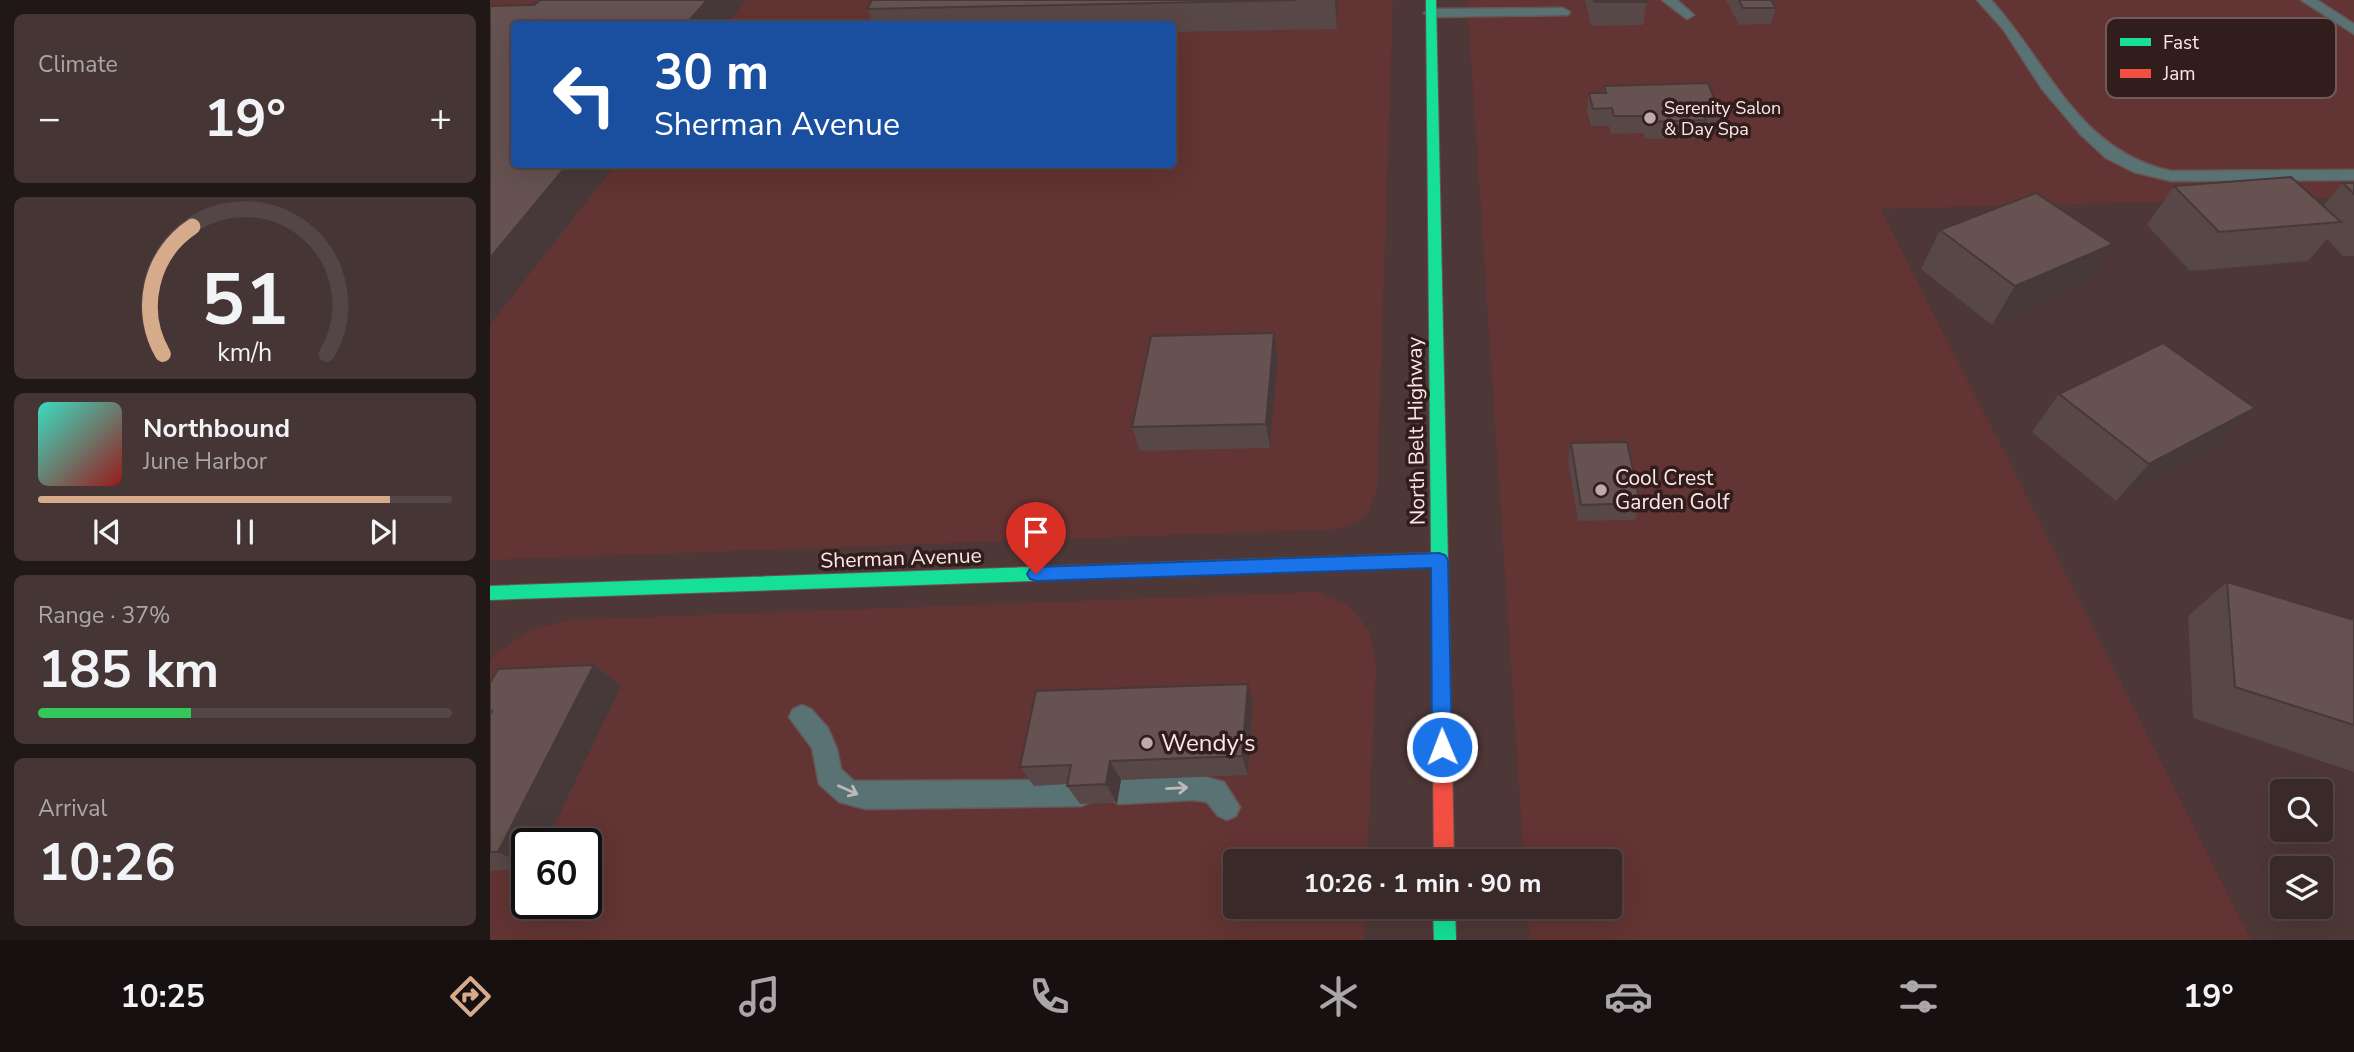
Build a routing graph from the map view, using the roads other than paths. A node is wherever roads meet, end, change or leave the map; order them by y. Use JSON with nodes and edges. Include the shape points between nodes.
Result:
{"nodes":[{"id":1,"x":1669,"y":0,"type":"edge"},
{"id":2,"x":1984,"y":0,"type":"edge"},
{"id":3,"x":2308,"y":0,"type":"edge"},
{"id":4,"x":1499,"y":6,"type":"edge"},
{"id":5,"x":1431,"y":7,"type":"edge"},
{"id":6,"x":1563,"y":12,"type":"dead end"},
{"id":7,"x":1687,"y":15,"type":"dead end"},
{"id":8,"x":2336,"y":18,"type":"edge"},
{"id":9,"x":2336,"y":18,"type":"edge"},
{"id":10,"x":2354,"y":30,"type":"edge"},
{"id":11,"x":2354,"y":174,"type":"edge"},
{"id":12,"x":1439,"y":560,"type":"junction"},
{"id":13,"x":490,"y":593,"type":"edge"},
{"id":14,"x":802,"y":717,"type":"dead end"},
{"id":15,"x":1119,"y":791,"type":"dead end"},
{"id":16,"x":1082,"y":793,"type":"edge"},
{"id":17,"x":1227,"y":807,"type":"dead end"},
{"id":18,"x":1444,"y":849,"type":"edge"},
{"id":19,"x":1444,"y":919,"type":"edge"},
{"id":20,"x":1445,"y":940,"type":"edge"}],
"edges":[{"from":1,"to":7,"type":"lane"},
{"from":2,"to":11,"type":"lane","via":[[2086,132],[2112,155],[2140,169],[2171,176]]},
{"from":3,"to":8,"type":"lane"},
{"from":4,"to":5,"type":"lane"},
{"from":4,"to":6,"type":"lane"},
{"from":5,"to":12,"type":"main road","name":"North Belt Highway"},
{"from":9,"to":10,"type":"lane"},
{"from":12,"to":13,"type":"main road","name":"Sherman Avenue"},
{"from":12,"to":18,"type":"main road","name":"North Belt Highway"},
{"from":14,"to":16,"type":"lane","one_way":true,"via":[[822,738],[828,775],[848,793]]},
{"from":15,"to":17,"type":"lane","one_way":true,"via":[[1193,787],[1215,791]]},
{"from":19,"to":20,"type":"main road"}]}
